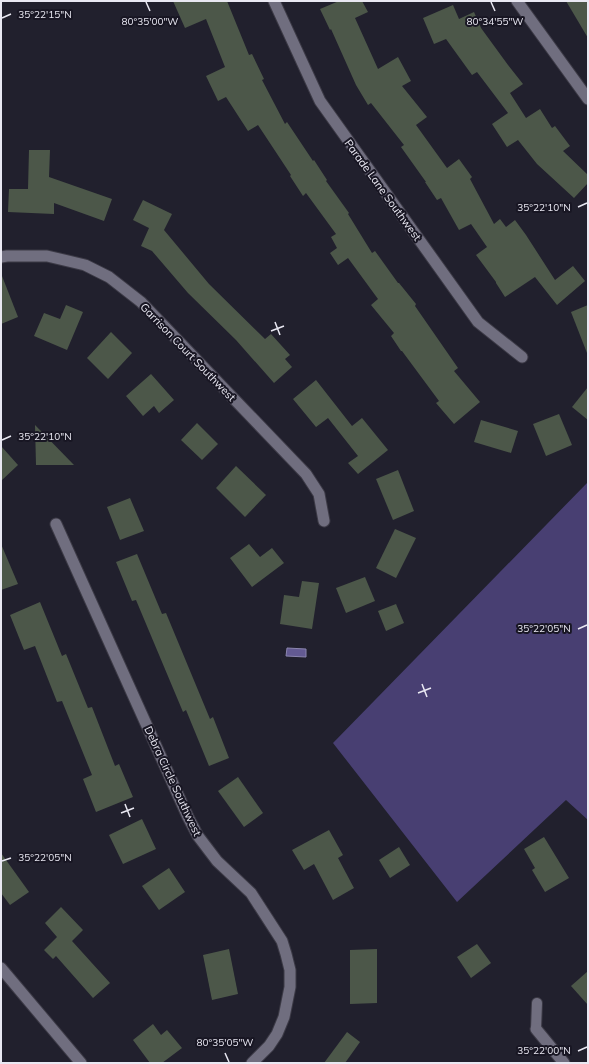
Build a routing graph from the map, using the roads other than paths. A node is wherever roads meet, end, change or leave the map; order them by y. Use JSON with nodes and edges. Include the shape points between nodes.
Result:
{"nodes":[{"id":1,"x":274,"y":1,"type":"edge"},
{"id":2,"x":517,"y":1,"type":"edge"},
{"id":3,"x":588,"y":99,"type":"edge"},
{"id":4,"x":1,"y":258,"type":"edge"},
{"id":5,"x":522,"y":357,"type":"dead end"},
{"id":6,"x":324,"y":521,"type":"dead end"},
{"id":7,"x":56,"y":524,"type":"dead end"},
{"id":8,"x":1,"y":968,"type":"edge"},
{"id":9,"x":537,"y":1003,"type":"dead end"},
{"id":10,"x":536,"y":1029,"type":"joint"},
{"id":11,"x":81,"y":1063,"type":"edge"},
{"id":12,"x":252,"y":1063,"type":"edge"},
{"id":13,"x":564,"y":1063,"type":"edge"}],
"edges":[{"from":1,"to":5,"type":"street","name":"Parade Lane Southwest","via":[[320,101],[478,322]]},
{"from":2,"to":3,"type":"street"},
{"from":4,"to":6,"type":"street","name":"Garrison Court Southwest","via":[[47,256],[85,265],[109,277],[141,302],[306,474],[319,494]]},
{"from":7,"to":12,"type":"street","name":"Debra Circle Southwest","via":[[198,836],[217,861],[251,893],[282,941],[290,970],[290,987],[284,1017],[269,1046]]},
{"from":8,"to":11,"type":"street"},
{"from":9,"to":10,"type":"lane"},
{"from":10,"to":13,"type":"street"}]}
